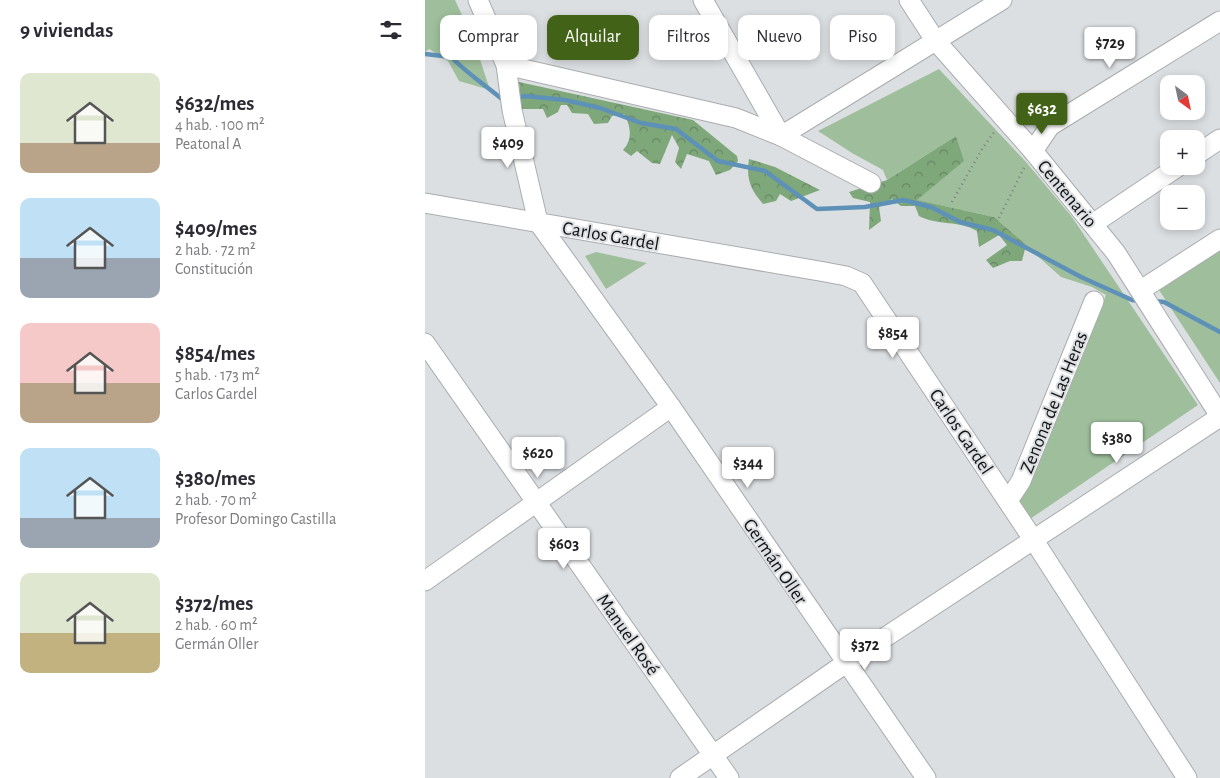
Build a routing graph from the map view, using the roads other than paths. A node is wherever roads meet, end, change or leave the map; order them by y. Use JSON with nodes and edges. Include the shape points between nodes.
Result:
{"nodes":[{"id":1,"x":478,"y":0,"type":"edge"},
{"id":2,"x":703,"y":0,"type":"edge"},
{"id":3,"x":909,"y":0,"type":"edge"},
{"id":4,"x":1002,"y":0,"type":"edge"},
{"id":5,"x":1220,"y":21,"type":"edge"},
{"id":6,"x":935,"y":40,"type":"junction"},
{"id":7,"x":507,"y":73,"type":"junction"},
{"id":8,"x":781,"y":136,"type":"junction"},
{"id":9,"x":1220,"y":139,"type":"edge"},
{"id":10,"x":1205,"y":149,"type":"edge"},
{"id":11,"x":1033,"y":151,"type":"junction"},
{"id":12,"x":1166,"y":175,"type":"edge"},
{"id":13,"x":871,"y":183,"type":"dead end"},
{"id":14,"x":425,"y":203,"type":"edge"},
{"id":15,"x":538,"y":222,"type":"junction"},
{"id":16,"x":1094,"y":223,"type":"junction"},
{"id":17,"x":1220,"y":239,"type":"edge"},
{"id":18,"x":1142,"y":291,"type":"junction"},
{"id":19,"x":1094,"y":301,"type":"dead end"},
{"id":20,"x":425,"y":343,"type":"edge"},
{"id":21,"x":671,"y":406,"type":"junction"},
{"id":22,"x":1220,"y":416,"type":"edge"},
{"id":23,"x":537,"y":500,"type":"junction"},
{"id":24,"x":1008,"y":501,"type":"junction"},
{"id":25,"x":1033,"y":539,"type":"junction"},
{"id":26,"x":425,"y":581,"type":"edge"},
{"id":27,"x":846,"y":663,"type":"junction"},
{"id":28,"x":713,"y":755,"type":"junction"},
{"id":29,"x":680,"y":778,"type":"edge"},
{"id":30,"x":729,"y":778,"type":"edge"},
{"id":31,"x":926,"y":778,"type":"edge"},
{"id":32,"x":1187,"y":778,"type":"edge"}],
"edges":[{"from":1,"to":7,"type":"street"},
{"from":2,"to":8,"type":"street"},
{"from":3,"to":6,"type":"street","name":"Centenario"},
{"from":4,"to":6,"type":"street"},
{"from":5,"to":11,"type":"street","via":[[1050,126]]},
{"from":6,"to":8,"type":"street"},
{"from":6,"to":11,"type":"street","name":"Centenario"},
{"from":7,"to":8,"type":"street","via":[[736,118]]},
{"from":7,"to":15,"type":"street","via":[[512,110]]},
{"from":8,"to":13,"type":"street"},
{"from":9,"to":10,"type":"street"},
{"from":11,"to":16,"type":"street","name":"Centenario"},
{"from":12,"to":16,"type":"street"},
{"from":14,"to":15,"type":"street","name":"Carlos Gardel"},
{"from":15,"to":21,"type":"street","name":"Germán Oller"},
{"from":15,"to":24,"type":"street","name":"Carlos Gardel","via":[[847,276],[862,283]]},
{"from":16,"to":18,"type":"street","name":"Centenario"},
{"from":17,"to":18,"type":"street"},
{"from":18,"to":22,"type":"street","name":"Centenario"},
{"from":19,"to":24,"type":"street","name":"Zenona de Las Heras","via":[[1021,480]]},
{"from":20,"to":23,"type":"street","name":"Manuel Rosé"},
{"from":21,"to":23,"type":"street"},
{"from":21,"to":27,"type":"street","name":"Germán Oller"},
{"from":22,"to":25,"type":"street"},
{"from":23,"to":26,"type":"street"},
{"from":23,"to":28,"type":"street","name":"Manuel Rosé"},
{"from":24,"to":25,"type":"street","name":"Carlos Gardel"},
{"from":25,"to":27,"type":"street"},
{"from":25,"to":32,"type":"street","name":"Carlos Gardel"},
{"from":27,"to":28,"type":"street"},
{"from":27,"to":31,"type":"street","name":"Germán Oller"},
{"from":28,"to":29,"type":"street"},
{"from":28,"to":30,"type":"street","name":"Manuel Rosé"}]}
